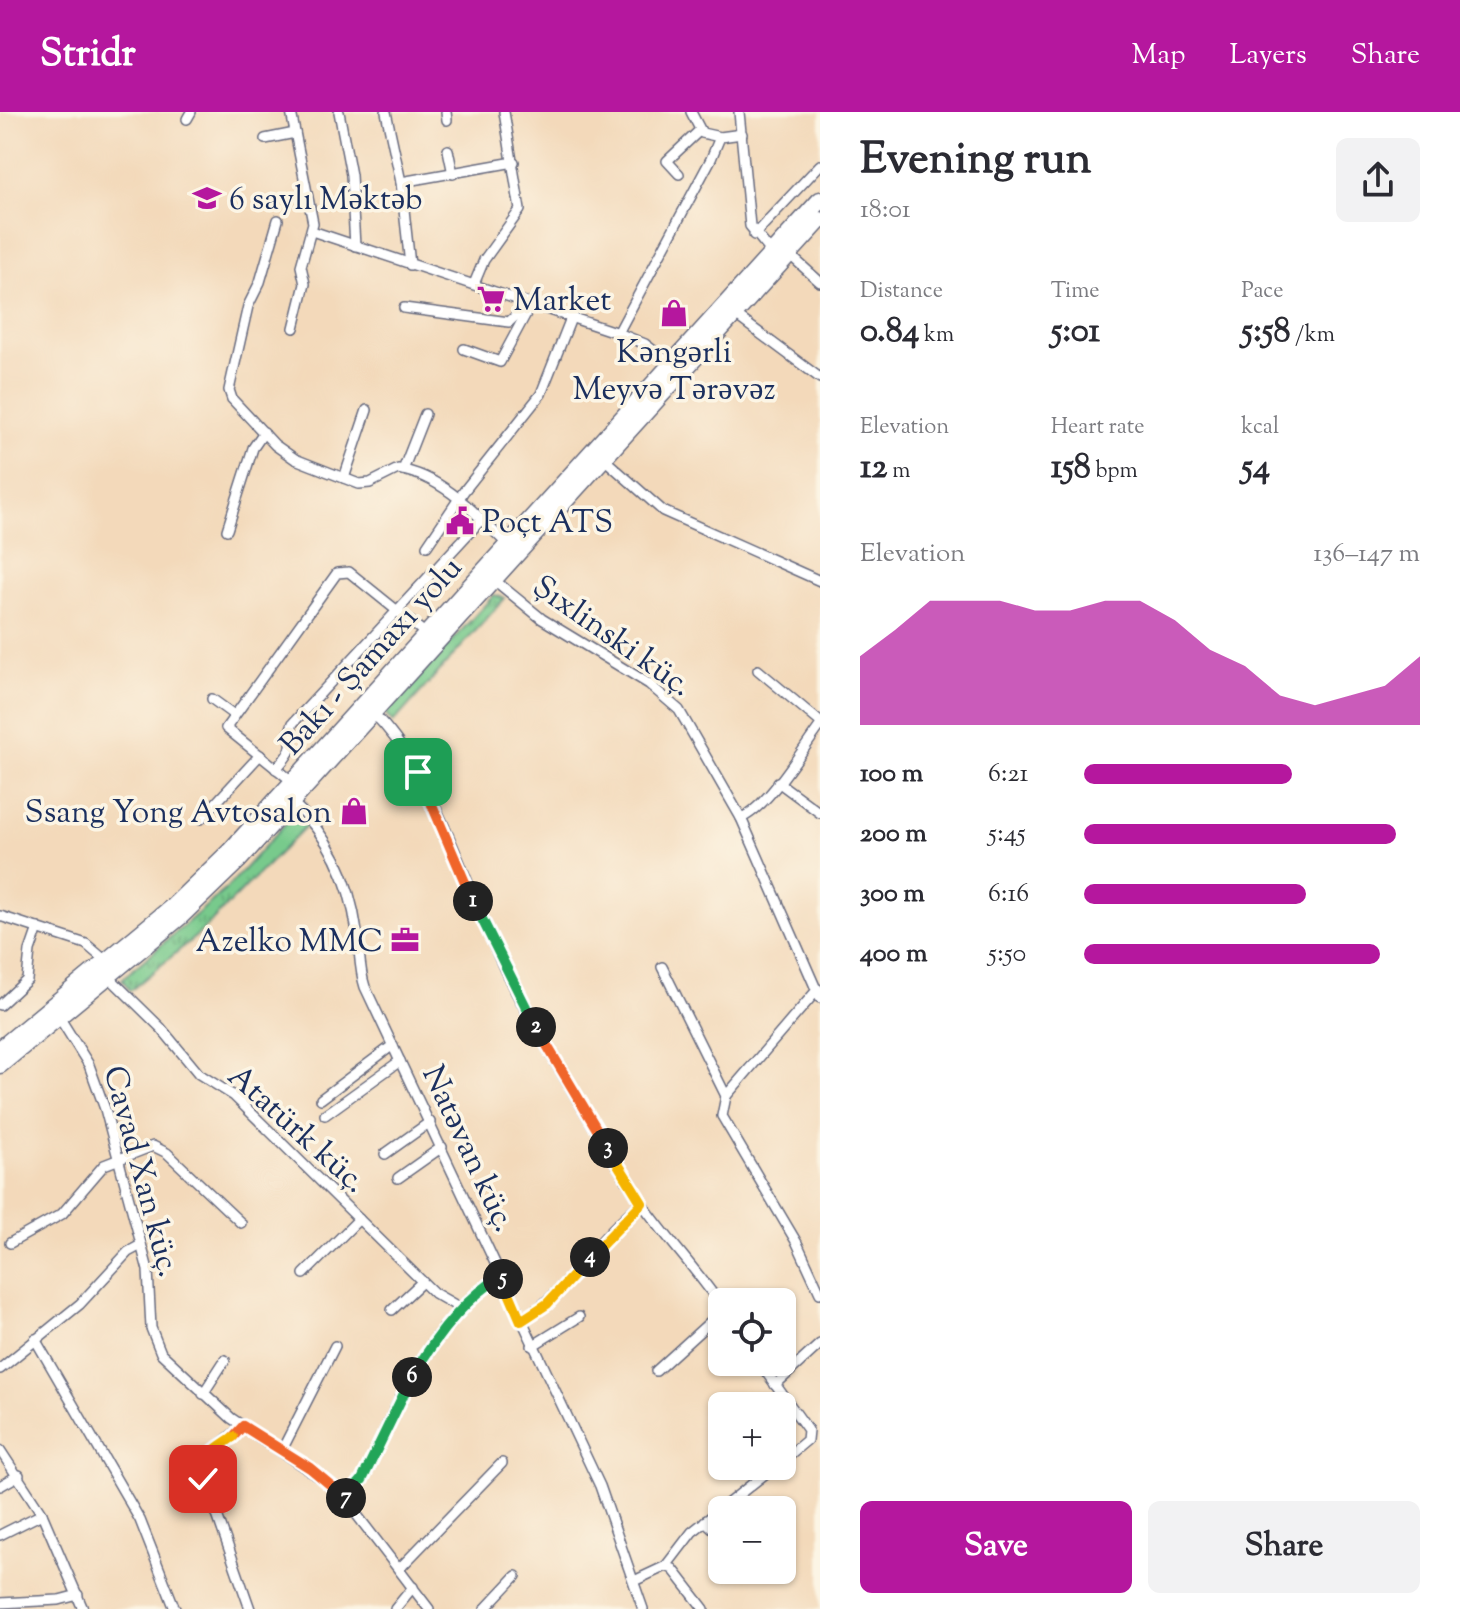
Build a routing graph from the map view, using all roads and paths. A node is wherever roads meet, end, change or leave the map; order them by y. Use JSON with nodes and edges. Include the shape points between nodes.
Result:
{"nodes":[{"id":1,"x":291,"y":112,"type":"edge"},
{"id":2,"x":339,"y":112,"type":"edge"},
{"id":3,"x":386,"y":112,"type":"edge"},
{"id":4,"x":504,"y":112,"type":"edge"},
{"id":5,"x":691,"y":112,"type":"edge"},
{"id":6,"x":740,"y":112,"type":"edge"},
{"id":7,"x":699,"y":131,"type":"junction"},
{"id":8,"x":295,"y":133,"type":"junction"},
{"id":9,"x":742,"y":134,"type":"junction"},
{"id":10,"x":720,"y":137,"type":"junction"},
{"id":11,"x":265,"y":139,"type":"dead end"},
{"id":12,"x":448,"y":150,"type":"dead end"},
{"id":13,"x":514,"y":162,"type":"junction"},
{"id":14,"x":820,"y":165,"type":"edge"},
{"id":15,"x":453,"y":174,"type":"junction"},
{"id":16,"x":679,"y":174,"type":"dead end"},
{"id":17,"x":401,"y":182,"type":"junction"},
{"id":18,"x":820,"y":200,"type":"edge"},
{"id":19,"x":278,"y":220,"type":"dead end"},
{"id":20,"x":820,"y":220,"type":"edge"},
{"id":21,"x":312,"y":231,"type":"junction"},
{"id":22,"x":754,"y":235,"type":"junction"},
{"id":23,"x":355,"y":246,"type":"junction"},
{"id":24,"x":780,"y":254,"type":"junction"},
{"id":25,"x":410,"y":265,"type":"junction"},
{"id":26,"x":820,"y":282,"type":"edge"},
{"id":27,"x":474,"y":284,"type":"junction"},
{"id":28,"x":530,"y":304,"type":"junction"},
{"id":29,"x":404,"y":308,"type":"dead end"},
{"id":30,"x":734,"y":314,"type":"junction"},
{"id":31,"x":571,"y":318,"type":"junction"},
{"id":32,"x":294,"y":328,"type":"dead end"},
{"id":33,"x":618,"y":333,"type":"junction"},
{"id":34,"x":464,"y":349,"type":"dead end"},
{"id":35,"x":671,"y":364,"type":"junction"},
{"id":36,"x":820,"y":378,"type":"edge"},
{"id":37,"x":367,"y":410,"type":"dead end"},
{"id":38,"x":425,"y":414,"type":"dead end"},
{"id":39,"x":264,"y":432,"type":"junction"},
{"id":40,"x":603,"y":458,"type":"junction"},
{"id":41,"x":403,"y":470,"type":"junction"},
{"id":42,"x":344,"y":478,"type":"junction"},
{"id":43,"x":460,"y":499,"type":"junction"},
{"id":44,"x":482,"y":519,"type":"junction"},
{"id":45,"x":227,"y":530,"type":"dead end"},
{"id":46,"x":508,"y":545,"type":"junction"},
{"id":47,"x":427,"y":546,"type":"dead end"},
{"id":48,"x":493,"y":579,"type":"junction"},
{"id":49,"x":820,"y":581,"type":"edge"},
{"id":50,"x":398,"y":610,"type":"junction"},
{"id":51,"x":426,"y":634,"type":"junction"},
{"id":52,"x":758,"y":670,"type":"dead end"},
{"id":53,"x":212,"y":699,"type":"dead end"},
{"id":54,"x":372,"y":712,"type":"junction"},
{"id":55,"x":234,"y":715,"type":"junction"},
{"id":56,"x":820,"y":724,"type":"edge"},
{"id":57,"x":260,"y":755,"type":"junction"},
{"id":58,"x":276,"y":769,"type":"junction"},
{"id":59,"x":293,"y":782,"type":"junction"},
{"id":60,"x":778,"y":782,"type":"junction"},
{"id":61,"x":292,"y":802,"type":"junction"},
{"id":62,"x":820,"y":813,"type":"edge"},
{"id":63,"x":741,"y":818,"type":"junction"},
{"id":64,"x":201,"y":819,"type":"dead end"},
{"id":65,"x":0,"y":916,"type":"edge"},
{"id":66,"x":38,"y":928,"type":"junction"},
{"id":67,"x":662,"y":967,"type":"dead end"},
{"id":68,"x":108,"y":970,"type":"junction"},
{"id":69,"x":819,"y":992,"type":"edge"},
{"id":70,"x":0,"y":1005,"type":"edge"},
{"id":71,"x":59,"y":1017,"type":"junction"},
{"id":72,"x":393,"y":1045,"type":"junction"},
{"id":73,"x":0,"y":1049,"type":"edge"},
{"id":74,"x":400,"y":1061,"type":"junction"},
{"id":75,"x":0,"y":1065,"type":"edge"},
{"id":76,"x":726,"y":1096,"type":"junction"},
{"id":77,"x":321,"y":1099,"type":"dead end"},
{"id":78,"x":325,"y":1115,"type":"dead end"},
{"id":79,"x":430,"y":1122,"type":"junction"},
{"id":80,"x":442,"y":1147,"type":"junction"},
{"id":81,"x":385,"y":1154,"type":"dead end"},
{"id":82,"x":119,"y":1157,"type":"junction"},
{"id":83,"x":398,"y":1178,"type":"dead end"},
{"id":84,"x":642,"y":1203,"type":"junction"},
{"id":85,"x":359,"y":1219,"type":"junction"},
{"id":86,"x":241,"y":1223,"type":"dead end"},
{"id":87,"x":10,"y":1243,"type":"dead end"},
{"id":88,"x":141,"y":1245,"type":"junction"},
{"id":89,"x":304,"y":1274,"type":"dead end"},
{"id":90,"x":502,"y":1276,"type":"junction"},
{"id":91,"x":422,"y":1282,"type":"junction"},
{"id":92,"x":708,"y":1290,"type":"edge"},
{"id":93,"x":820,"y":1293,"type":"edge"},
{"id":94,"x":462,"y":1309,"type":"junction"},
{"id":95,"x":392,"y":1310,"type":"dead end"},
{"id":96,"x":579,"y":1317,"type":"dead end"},
{"id":97,"x":521,"y":1321,"type":"junction"},
{"id":98,"x":708,"y":1322,"type":"edge"},
{"id":99,"x":35,"y":1339,"type":"junction"},
{"id":100,"x":820,"y":1344,"type":"edge"},
{"id":101,"x":335,"y":1346,"type":"dead end"},
{"id":102,"x":532,"y":1346,"type":"junction"},
{"id":103,"x":225,"y":1360,"type":"dead end"},
{"id":104,"x":0,"y":1369,"type":"edge"},
{"id":105,"x":656,"y":1371,"type":"dead end"},
{"id":106,"x":769,"y":1376,"type":"edge"},
{"id":107,"x":775,"y":1385,"type":"junction"},
{"id":108,"x":780,"y":1392,"type":"edge"},
{"id":109,"x":203,"y":1394,"type":"junction"},
{"id":110,"x":796,"y":1416,"type":"edge"},
{"id":111,"x":243,"y":1426,"type":"junction"},
{"id":112,"x":0,"y":1450,"type":"edge"},
{"id":113,"x":282,"y":1450,"type":"junction"},
{"id":114,"x":796,"y":1451,"type":"edge"},
{"id":115,"x":502,"y":1463,"type":"dead end"},
{"id":116,"x":19,"y":1475,"type":"junction"},
{"id":117,"x":757,"y":1480,"type":"edge"},
{"id":118,"x":0,"y":1486,"type":"edge"},
{"id":119,"x":347,"y":1499,"type":"junction"},
{"id":120,"x":42,"y":1514,"type":"junction"},
{"id":121,"x":705,"y":1521,"type":"junction"},
{"id":122,"x":708,"y":1524,"type":"edge"},
{"id":123,"x":0,"y":1535,"type":"edge"},
{"id":124,"x":666,"y":1566,"type":"junction"},
{"id":125,"x":399,"y":1569,"type":"junction"},
{"id":126,"x":516,"y":1576,"type":"dead end"},
{"id":127,"x":634,"y":1581,"type":"junction"},
{"id":128,"x":413,"y":1587,"type":"junction"},
{"id":129,"x":78,"y":1595,"type":"junction"},
{"id":130,"x":0,"y":1603,"type":"edge"},
{"id":131,"x":83,"y":1609,"type":"edge"},
{"id":132,"x":175,"y":1609,"type":"edge"},
{"id":133,"x":250,"y":1609,"type":"edge"},
{"id":134,"x":395,"y":1609,"type":"edge"},
{"id":135,"x":429,"y":1609,"type":"edge"},
{"id":136,"x":485,"y":1609,"type":"edge"},
{"id":137,"x":643,"y":1609,"type":"edge"},
{"id":138,"x":704,"y":1609,"type":"edge"}],
"edges":[{"from":1,"to":8,"type":"street"},
{"from":2,"to":23,"type":"street","via":[[351,175]]},
{"from":3,"to":17,"type":"street"},
{"from":4,"to":13,"type":"street"},
{"from":5,"to":7,"type":"street"},
{"from":6,"to":9,"type":"street"},
{"from":7,"to":10,"type":"street"},
{"from":7,"to":16,"type":"street","via":[[667,161]]},
{"from":8,"to":11,"type":"street"},
{"from":8,"to":21,"type":"street"},
{"from":9,"to":10,"type":"street"},
{"from":9,"to":22,"type":"street"},
{"from":10,"to":33,"type":"street"},
{"from":12,"to":15,"type":"street"},
{"from":13,"to":15,"type":"street"},
{"from":13,"to":27,"type":"street","via":[[520,210],[484,260]]},
{"from":14,"to":22,"type":"street"},
{"from":15,"to":17,"type":"street"},
{"from":17,"to":25,"type":"street"},
{"from":18,"to":24,"type":"highway","name":"Bakı - Şamaxı yolu"},
{"from":19,"to":39,"type":"street","via":[[248,306],[229,390]]},
{"from":20,"to":24,"type":"highway","name":"Bakı - Şamaxı yolu"},
{"from":21,"to":23,"type":"street"},
{"from":21,"to":32,"type":"street","via":[[301,266],[305,284]]},
{"from":22,"to":24,"type":"street"},
{"from":23,"to":25,"type":"street"},
{"from":24,"to":26,"type":"street"},
{"from":24,"to":30,"type":"highway","name":"Bakı - Şamaxı yolu"},
{"from":24,"to":35,"type":"highway","name":"Bakı - Şamaxı yolu"},
{"from":25,"to":27,"type":"street"},
{"from":27,"to":28,"type":"street"},
{"from":28,"to":29,"type":"street","via":[[509,322]]},
{"from":28,"to":31,"type":"street"},
{"from":28,"to":34,"type":"street","via":[[500,362]]},
{"from":30,"to":36,"type":"street"},
{"from":30,"to":40,"type":"highway","name":"Bakı - Şamaxı yolu"},
{"from":31,"to":33,"type":"street"},
{"from":31,"to":43,"type":"street","via":[[541,394]]},
{"from":33,"to":35,"type":"street","via":[[645,344]]},
{"from":35,"to":46,"type":"highway","name":"Bakı - Şamaxı yolu"},
{"from":37,"to":42,"type":"street"},
{"from":38,"to":41,"type":"street"},
{"from":39,"to":42,"type":"street","via":[[295,459]]},
{"from":39,"to":45,"type":"street","via":[[253,448]]},
{"from":40,"to":48,"type":"highway","name":"Bakı - Şamaxı yolu"},
{"from":40,"to":49,"type":"street","via":[[663,511]]},
{"from":41,"to":42,"type":"street","via":[[365,484]]},
{"from":41,"to":43,"type":"street"},
{"from":43,"to":44,"type":"street"},
{"from":43,"to":47,"type":"street"},
{"from":44,"to":46,"type":"street"},
{"from":44,"to":50,"type":"street"},
{"from":46,"to":51,"type":"highway","name":"Bakı - Şamaxı yolu"},
{"from":48,"to":54,"type":"highway","name":"Bakı - Şamaxı yolu"},
{"from":48,"to":63,"type":"street","name":"Şıxlinski küç.","via":[[542,619],[649,684],[679,710]]},
{"from":50,"to":51,"type":"street"},
{"from":50,"to":55,"type":"street","via":[[349,572],[337,573]]},
{"from":50,"to":58,"type":"street","via":[[293,723],[291,751]]},
{"from":51,"to":59,"type":"highway","name":"Bakı - Şamaxı yolu"},
{"from":52,"to":56,"type":"street"},
{"from":53,"to":55,"type":"street"},
{"from":54,"to":61,"type":"highway","name":"Bakı - Şamaxı yolu"},
{"from":54,"to":84,"type":"street","via":[[412,761],[514,989]]},
{"from":55,"to":57,"type":"street","via":[[226,728]]},
{"from":56,"to":60,"type":"street"},
{"from":57,"to":58,"type":"street"},
{"from":57,"to":64,"type":"street"},
{"from":58,"to":59,"type":"street"},
{"from":59,"to":68,"type":"highway","name":"Bakı - Şamaxı yolu"},
{"from":60,"to":62,"type":"street"},
{"from":60,"to":63,"type":"street"},
{"from":61,"to":68,"type":"highway","name":"Bakı - Şamaxı yolu","via":[[208,891]]},
{"from":61,"to":72,"type":"street","name":"Natəvan küç.","via":[[316,823],[332,849],[355,919],[361,977]]},
{"from":63,"to":69,"type":"street","name":"Şıxlinski küç."},
{"from":65,"to":66,"type":"street","name":"Atatürk küç."},
{"from":66,"to":68,"type":"street","name":"Atatürk küç.","via":[[86,944]]},
{"from":66,"to":70,"type":"street","via":[[27,980]]},
{"from":67,"to":76,"type":"street"},
{"from":68,"to":71,"type":"highway","name":"Bakı - Şamaxı yolu"},
{"from":68,"to":73,"type":"highway","name":"Bakı - Şamaxı yolu"},
{"from":68,"to":85,"type":"street","name":"Atatürk küç.","via":[[199,1074],[234,1096]]},
{"from":69,"to":76,"type":"street"},
{"from":71,"to":75,"type":"highway","name":"Bakı - Şamaxı yolu"},
{"from":71,"to":82,"type":"street","name":"Cavad Xan küç.","via":[[89,1065]]},
{"from":72,"to":74,"type":"street","name":"Natəvan küç."},
{"from":72,"to":77,"type":"street"},
{"from":74,"to":78,"type":"street"},
{"from":74,"to":79,"type":"street","name":"Natəvan küç."},
{"from":76,"to":93,"type":"street","via":[[722,1116],[797,1243]]},
{"from":79,"to":80,"type":"street","name":"Natəvan küç."},
{"from":79,"to":81,"type":"street"},
{"from":80,"to":83,"type":"street"},
{"from":80,"to":90,"type":"street","name":"Natəvan küç."},
{"from":82,"to":86,"type":"street","via":[[159,1147]]},
{"from":82,"to":87,"type":"street","via":[[95,1172],[62,1214]]},
{"from":82,"to":88,"type":"street","name":"Cavad Xan küç."},
{"from":84,"to":92,"type":"street"},
{"from":84,"to":97,"type":"street","via":[[547,1304]]},
{"from":85,"to":89,"type":"street"},
{"from":85,"to":91,"type":"street","name":"Atatürk küç."},
{"from":88,"to":99,"type":"street"},
{"from":88,"to":109,"type":"street","name":"Cavad Xan küç.","via":[[153,1338]]},
{"from":90,"to":94,"type":"street"},
{"from":90,"to":97,"type":"street","name":"Natəvan küç."},
{"from":91,"to":94,"type":"street","name":"Atatürk küç."},
{"from":91,"to":95,"type":"street"},
{"from":94,"to":119,"type":"street","via":[[428,1350],[362,1480]]},
{"from":96,"to":102,"type":"street"},
{"from":97,"to":102,"type":"street","name":"Natəvan küç."},
{"from":98,"to":105,"type":"street"},
{"from":99,"to":104,"type":"street"},
{"from":99,"to":132,"type":"street","via":[[140,1520]]},
{"from":100,"to":107,"type":"street"},
{"from":101,"to":113,"type":"street"},
{"from":102,"to":127,"type":"street","name":"Natəvan küç.","via":[[600,1486]]},
{"from":103,"to":109,"type":"street"},
{"from":106,"to":107,"type":"street"},
{"from":107,"to":108,"type":"street"},
{"from":109,"to":111,"type":"street","name":"Cavad Xan küç."},
{"from":110,"to":114,"type":"street","via":[[809,1436]]},
{"from":111,"to":113,"type":"street","name":"Cavad Xan küç."},
{"from":111,"to":133,"type":"street","via":[[205,1457],[201,1469]]},
{"from":112,"to":116,"type":"street"},
{"from":113,"to":119,"type":"street","name":"Cavad Xan küç."},
{"from":115,"to":125,"type":"street"},
{"from":116,"to":118,"type":"street"},
{"from":116,"to":120,"type":"street"},
{"from":117,"to":121,"type":"street"},
{"from":119,"to":125,"type":"street","name":"Cavad Xan küç."},
{"from":120,"to":123,"type":"street"},
{"from":120,"to":129,"type":"street"},
{"from":121,"to":122,"type":"street"},
{"from":121,"to":124,"type":"street"},
{"from":124,"to":127,"type":"street"},
{"from":124,"to":138,"type":"street","via":[[680,1573]]},
{"from":125,"to":128,"type":"street","name":"Cavad Xan küç."},
{"from":126,"to":136,"type":"street"},
{"from":127,"to":137,"type":"street","name":"Natəvan küç."},
{"from":128,"to":134,"type":"street"},
{"from":128,"to":135,"type":"street","name":"Cavad Xan küç."},
{"from":129,"to":130,"type":"street"},
{"from":129,"to":131,"type":"street"}]}
